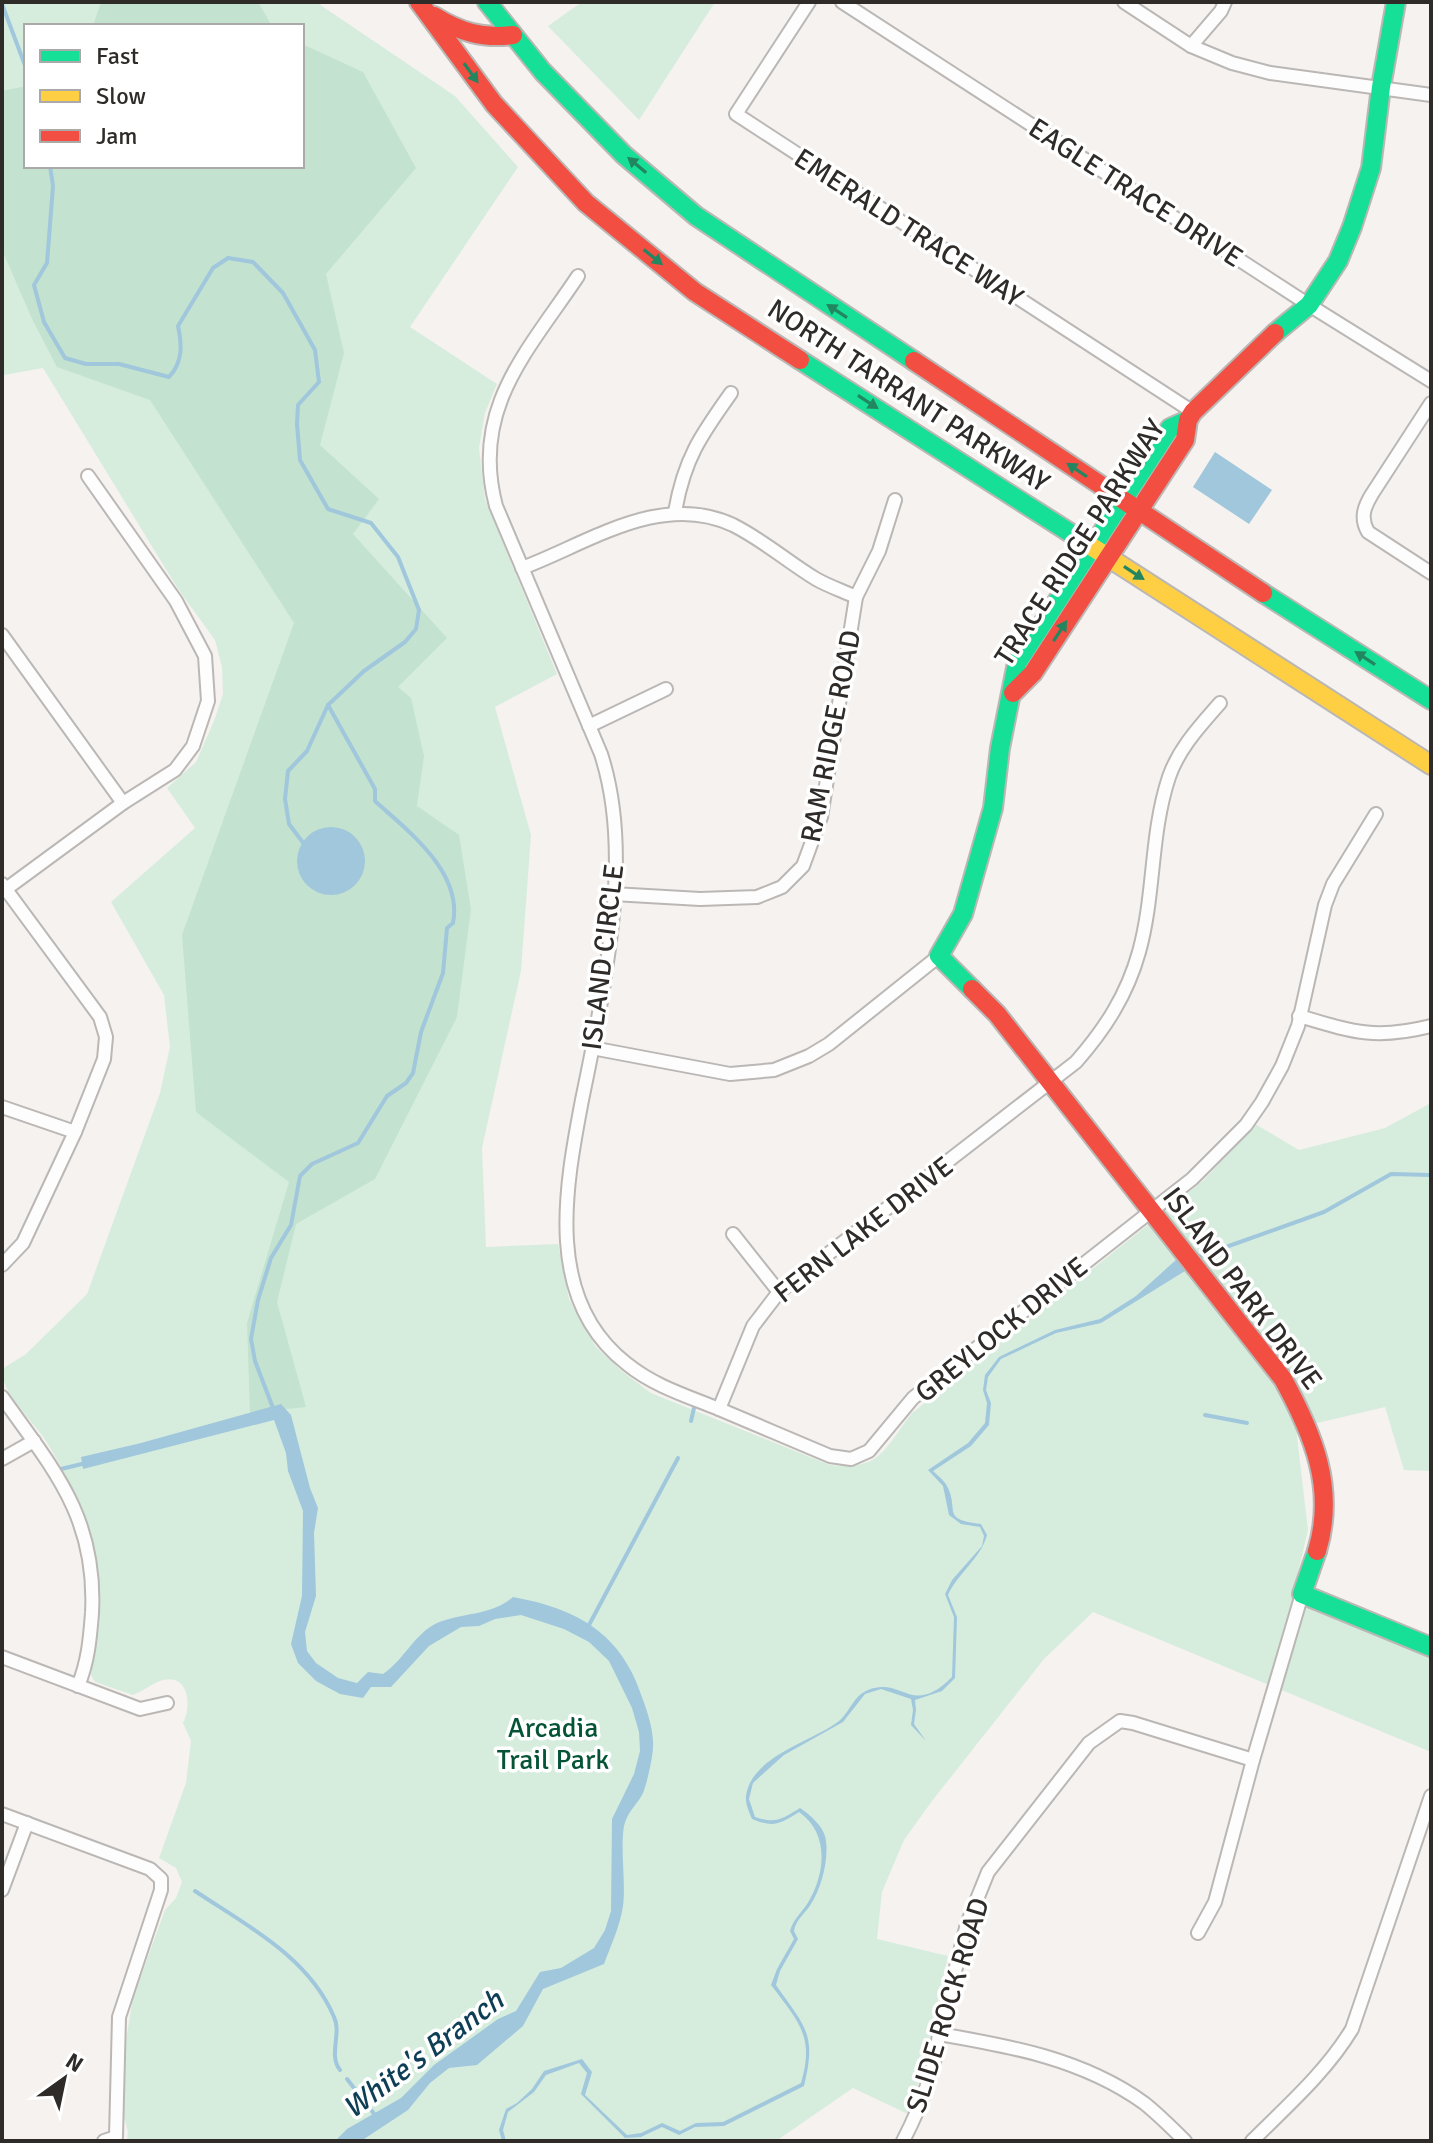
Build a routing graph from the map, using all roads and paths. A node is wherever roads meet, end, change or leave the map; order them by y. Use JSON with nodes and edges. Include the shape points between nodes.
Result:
{"nodes":[{"id":1,"x":487,"y":2,"type":"edge"},
{"id":2,"x":809,"y":2,"type":"edge"},
{"id":3,"x":842,"y":2,"type":"edge"},
{"id":4,"x":1124,"y":2,"type":"edge"},
{"id":5,"x":1225,"y":2,"type":"edge"},
{"id":6,"x":1396,"y":2,"type":"edge"},
{"id":7,"x":422,"y":6,"type":"edge"},
{"id":8,"x":513,"y":35,"type":"junction"},
{"id":9,"x":1191,"y":46,"type":"junction"},
{"id":10,"x":1381,"y":87,"type":"junction"},
{"id":11,"x":1431,"y":95,"type":"edge"},
{"id":12,"x":578,"y":276,"type":"dead end"},
{"id":13,"x":1309,"y":305,"type":"junction"},
{"id":14,"x":1431,"y":381,"type":"edge"},
{"id":15,"x":731,"y":393,"type":"dead end"},
{"id":16,"x":1431,"y":403,"type":"edge"},
{"id":17,"x":1191,"y":416,"type":"junction"},
{"id":18,"x":88,"y":476,"type":"dead end"},
{"id":19,"x":895,"y":500,"type":"dead end"},
{"id":20,"x":1122,"y":500,"type":"junction"},
{"id":21,"x":1138,"y":511,"type":"junction"},
{"id":22,"x":675,"y":512,"type":"junction"},
{"id":23,"x":1092,"y":545,"type":"junction"},
{"id":24,"x":1109,"y":557,"type":"junction"},
{"id":25,"x":522,"y":568,"type":"junction"},
{"id":26,"x":1431,"y":573,"type":"edge"},
{"id":27,"x":856,"y":597,"type":"junction"},
{"id":28,"x":2,"y":635,"type":"edge"},
{"id":29,"x":666,"y":689,"type":"dead end"},
{"id":30,"x":1013,"y":693,"type":"junction"},
{"id":31,"x":1431,"y":700,"type":"edge"},
{"id":32,"x":1220,"y":703,"type":"dead end"},
{"id":33,"x":589,"y":726,"type":"junction"},
{"id":34,"x":1431,"y":765,"type":"edge"},
{"id":35,"x":123,"y":803,"type":"junction"},
{"id":36,"x":1376,"y":814,"type":"dead end"},
{"id":37,"x":4,"y":886,"type":"edge"},
{"id":38,"x":613,"y":894,"type":"junction"},
{"id":39,"x":939,"y":956,"type":"junction"},
{"id":40,"x":1299,"y":1016,"type":"junction"},
{"id":41,"x":1431,"y":1026,"type":"edge"},
{"id":42,"x":592,"y":1048,"type":"junction"},
{"id":43,"x":1051,"y":1082,"type":"junction"},
{"id":44,"x":2,"y":1107,"type":"edge"},
{"id":45,"x":75,"y":1132,"type":"junction"},
{"id":46,"x":1157,"y":1218,"type":"junction"},
{"id":47,"x":733,"y":1234,"type":"dead end"},
{"id":48,"x":2,"y":1265,"type":"edge"},
{"id":49,"x":779,"y":1292,"type":"junction"},
{"id":50,"x":2,"y":1397,"type":"edge"},
{"id":51,"x":719,"y":1409,"type":"junction"},
{"id":52,"x":34,"y":1441,"type":"junction"},
{"id":53,"x":860,"y":1456,"type":"joint"},
{"id":54,"x":2,"y":1459,"type":"edge"},
{"id":55,"x":1302,"y":1594,"type":"junction"},
{"id":56,"x":1431,"y":1647,"type":"edge"},
{"id":57,"x":2,"y":1657,"type":"edge"},
{"id":58,"x":78,"y":1686,"type":"junction"},
{"id":59,"x":167,"y":1703,"type":"dead end"},
{"id":60,"x":1253,"y":1760,"type":"junction"},
{"id":61,"x":1431,"y":1796,"type":"edge"},
{"id":62,"x":2,"y":1814,"type":"edge"},
{"id":63,"x":27,"y":1823,"type":"junction"},
{"id":64,"x":2,"y":1890,"type":"edge"},
{"id":65,"x":1198,"y":1933,"type":"dead end"},
{"id":66,"x":939,"y":2034,"type":"junction"},
{"id":67,"x":104,"y":2141,"type":"edge"},
{"id":68,"x":903,"y":2141,"type":"edge"},
{"id":69,"x":1185,"y":2141,"type":"edge"},
{"id":70,"x":1252,"y":2141,"type":"edge"}],
"edges":[{"from":1,"to":8,"type":"main road","name":"NORTH TARRANT PARKWAY"},
{"from":2,"to":17,"type":"street","name":"EMERALD TRACE WAY","via":[[736,114]]},
{"from":3,"to":13,"type":"street","name":"EAGLE TRACE DRIVE"},
{"from":4,"to":9,"type":"street"},
{"from":5,"to":9,"type":"street"},
{"from":6,"to":10,"type":"main road","name":"TRACE RIDGE PARKWAY"},
{"from":7,"to":8,"type":"main road","via":[[452,28],[484,39]]},
{"from":7,"to":23,"type":"main road","name":"NORTH TARRANT PARKWAY","one_way":true,"via":[[494,104],[586,203],[695,292]]},
{"from":20,"to":8,"type":"main road","name":"NORTH TARRANT PARKWAY","one_way":true,"via":[[696,216],[624,155]]},
{"from":9,"to":10,"type":"street","via":[[1270,73]]},
{"from":10,"to":11,"type":"street"},
{"from":10,"to":13,"type":"main road","name":"TRACE RIDGE PARKWAY","via":[[1371,168],[1352,227],[1338,261]]},
{"from":12,"to":25,"type":"street","name":"ISLAND CIRCLE","via":[[509,380],[492,429],[491,489]]},
{"from":13,"to":14,"type":"street","name":"EAGLE TRACE DRIVE"},
{"from":13,"to":17,"type":"main road","name":"TRACE RIDGE PARKWAY","via":[[1251,354]]},
{"from":15,"to":22,"type":"street","via":[[681,477]]},
{"from":16,"to":26,"type":"street","via":[[1364,507],[1362,523]]},
{"from":17,"to":20,"type":"main road","name":"TRACE RIDGE PARKWAY","via":[[1170,428]]},
{"from":17,"to":21,"type":"main road","name":"TRACE RIDGE PARKWAY","via":[[1185,440]]},
{"from":18,"to":35,"type":"street","via":[[176,601],[205,656],[208,701],[193,746],[175,770]]},
{"from":19,"to":27,"type":"street","name":"RAM RIDGE ROAD","via":[[879,551]]},
{"from":20,"to":21,"type":"main road","name":"NORTH TARRANT PARKWAY"},
{"from":20,"to":23,"type":"main road","name":"TRACE RIDGE PARKWAY"},
{"from":21,"to":24,"type":"main road","name":"TRACE RIDGE PARKWAY"},
{"from":31,"to":21,"type":"main road","name":"NORTH TARRANT PARKWAY","one_way":true},
{"from":22,"to":25,"type":"street","via":[[636,521]]},
{"from":22,"to":27,"type":"street","via":[[733,526],[818,580]]},
{"from":23,"to":24,"type":"main road","name":"NORTH TARRANT PARKWAY"},
{"from":23,"to":30,"type":"main road","name":"TRACE RIDGE PARKWAY","via":[[1017,663]]},
{"from":30,"to":24,"type":"main road","name":"TRACE RIDGE PARKWAY","one_way":true,"via":[[1033,673]]},
{"from":24,"to":34,"type":"main road","name":"NORTH TARRANT PARKWAY","one_way":true},
{"from":25,"to":33,"type":"street","name":"ISLAND CIRCLE"},
{"from":27,"to":38,"type":"street","name":"RAM RIDGE ROAD","via":[[821,817],[803,866],[782,887],[757,897]]},
{"from":28,"to":35,"type":"street"},
{"from":29,"to":33,"type":"street"},
{"from":30,"to":39,"type":"main road","name":"TRACE RIDGE PARKWAY","via":[[985,838],[963,914]]},
{"from":32,"to":43,"type":"street","name":"FERN LAKE DRIVE","via":[[1186,741],[1169,776],[1139,951],[1115,1012],[1076,1062]]},
{"from":33,"to":38,"type":"street","name":"ISLAND CIRCLE","via":[[608,774],[613,804]]},
{"from":35,"to":37,"type":"street"},
{"from":36,"to":40,"type":"street","name":"GREYLOCK DRIVE","via":[[1329,895]]},
{"from":37,"to":45,"type":"street","via":[[100,1017],[106,1037],[104,1059]]},
{"from":38,"to":42,"type":"street","name":"ISLAND CIRCLE"},
{"from":39,"to":42,"type":"street","name":"TRACE RIDGE PARKWAY","via":[[829,1044],[774,1070],[730,1074]]},
{"from":39,"to":43,"type":"main road","name":"ISLAND PARK DRIVE","via":[[997,1014]]},
{"from":40,"to":41,"type":"street","via":[[1370,1034]]},
{"from":40,"to":46,"type":"street","name":"GREYLOCK DRIVE","via":[[1282,1066],[1246,1125]]},
{"from":42,"to":51,"type":"street","name":"ISLAND CIRCLE","via":[[566,1187],[572,1280],[597,1334],[612,1352],[644,1377]]},
{"from":43,"to":46,"type":"main road","name":"ISLAND PARK DRIVE"},
{"from":43,"to":49,"type":"street","name":"FERN LAKE DRIVE"},
{"from":44,"to":45,"type":"street"},
{"from":45,"to":48,"type":"street","via":[[23,1243]]},
{"from":46,"to":53,"type":"street","name":"GREYLOCK DRIVE","via":[[913,1398],[877,1444]]},
{"from":46,"to":55,"type":"main road","name":"ISLAND PARK DRIVE","via":[[1283,1379],[1315,1444],[1325,1487],[1324,1522]]},
{"from":47,"to":49,"type":"street"},
{"from":49,"to":51,"type":"street","name":"FERN LAKE DRIVE","via":[[753,1326]]},
{"from":50,"to":52,"type":"street"},
{"from":51,"to":53,"type":"street","name":"ISLAND CIRCLE","via":[[830,1456]]},
{"from":52,"to":54,"type":"street"},
{"from":52,"to":58,"type":"street","via":[[71,1500],[89,1550],[90,1643]]},
{"from":55,"to":56,"type":"main road"},
{"from":55,"to":60,"type":"street","name":"ISLAND PARK DRIVE"},
{"from":57,"to":58,"type":"street"},
{"from":58,"to":59,"type":"street","via":[[140,1709]]},
{"from":60,"to":65,"type":"street","name":"ISLAND PARK DRIVE","via":[[1215,1902]]},
{"from":60,"to":66,"type":"street","name":"SLIDE ROCK ROAD","via":[[1120,1721],[1089,1743],[988,1872],[967,1924]]},
{"from":61,"to":70,"type":"street","via":[[1352,2029],[1310,2083]]},
{"from":62,"to":63,"type":"street"},
{"from":63,"to":64,"type":"street"},
{"from":63,"to":67,"type":"street","via":[[131,1861],[161,1879],[119,2017],[116,2137]]},
{"from":66,"to":68,"type":"street","name":"SLIDE ROCK ROAD","via":[[918,2111]]},
{"from":66,"to":69,"type":"street","via":[[1026,2050],[1096,2076],[1147,2105]]}]}
